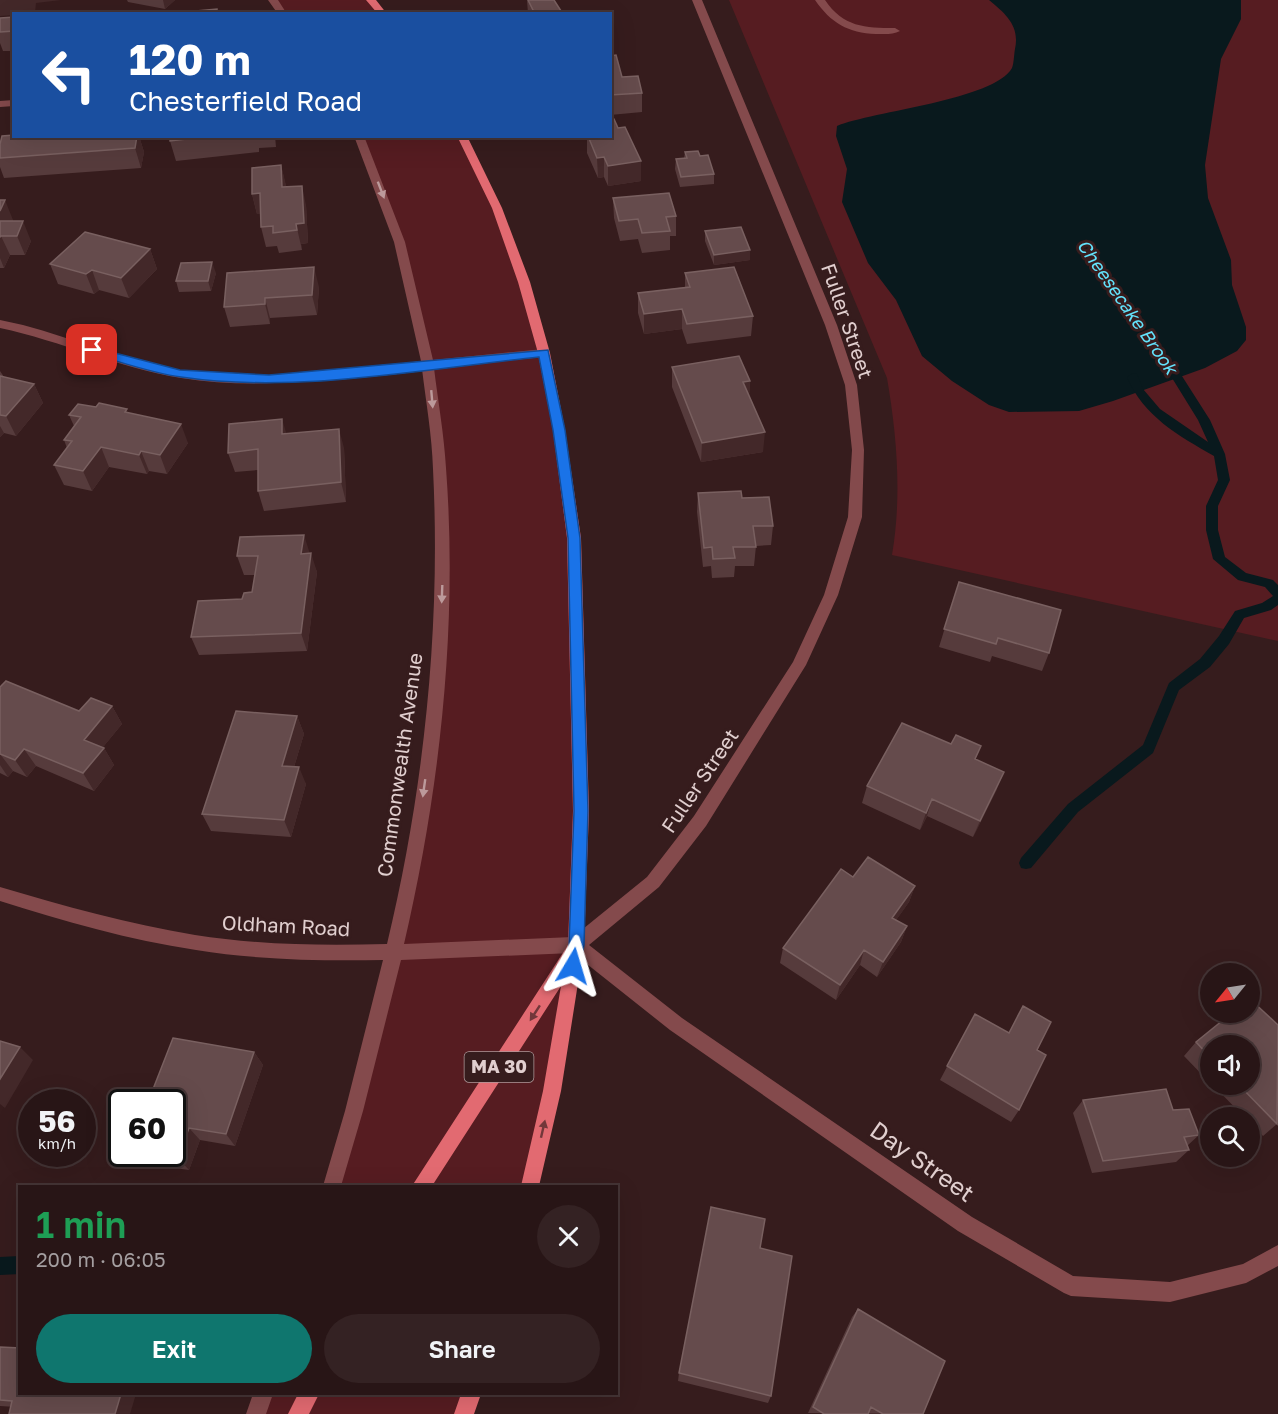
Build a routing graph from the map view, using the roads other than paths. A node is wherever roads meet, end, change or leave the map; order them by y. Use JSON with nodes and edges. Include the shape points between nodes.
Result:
{"nodes":[{"id":1,"x":371,"y":0,"type":"edge"},
{"id":2,"x":697,"y":0,"type":"edge"},
{"id":3,"x":820,"y":0,"type":"edge"},
{"id":4,"x":381,"y":12,"type":"edge"},
{"id":5,"x":895,"y":31,"type":"dead end"},
{"id":6,"x":359,"y":138,"type":"edge"},
{"id":7,"x":463,"y":138,"type":"edge"},
{"id":8,"x":0,"y":324,"type":"edge"},
{"id":9,"x":544,"y":353,"type":"junction"},
{"id":10,"x":429,"y":364,"type":"junction"},
{"id":11,"x":0,"y":894,"type":"edge"},
{"id":12,"x":576,"y":945,"type":"junction"},
{"id":13,"x":396,"y":950,"type":"junction"},
{"id":14,"x":332,"y":1185,"type":"edge"},
{"id":15,"x":422,"y":1185,"type":"edge"},
{"id":16,"x":530,"y":1185,"type":"edge"},
{"id":17,"x":1278,"y":1255,"type":"edge"},
{"id":18,"x":263,"y":1395,"type":"edge"},
{"id":19,"x":308,"y":1395,"type":"edge"},
{"id":20,"x":471,"y":1395,"type":"edge"},
{"id":21,"x":256,"y":1414,"type":"edge"},
{"id":22,"x":298,"y":1414,"type":"edge"},
{"id":23,"x":464,"y":1414,"type":"edge"}],
"edges":[{"from":1,"to":4,"type":"main road"},
{"from":2,"to":12,"type":"street","name":"Fuller Street","via":[[831,325],[851,385],[858,450],[855,517],[831,595],[799,665],[700,821],[653,882]]},
{"from":3,"to":5,"type":"street","via":[[829,15],[851,28]]},
{"from":6,"to":10,"type":"street","name":"Commonwealth Avenue","one_way":true,"via":[[392,219]]},
{"from":7,"to":9,"type":"main road","number":"MA 30","via":[[497,208]]},
{"from":8,"to":10,"type":"street","via":[[180,374],[269,379]]},
{"from":9,"to":10,"type":"street"},
{"from":9,"to":12,"type":"main road","number":"MA 30","via":[[574,538],[581,811]]},
{"from":10,"to":13,"type":"street","name":"Commonwealth Avenue","one_way":true,"via":[[443,572],[438,693]]},
{"from":11,"to":13,"type":"street","name":"Oldham Road","via":[[155,936],[262,950]]},
{"from":12,"to":13,"type":"street","name":"Oldham Road"},
{"from":12,"to":15,"type":"main road","number":"MA 30","one_way":true},
{"from":16,"to":12,"type":"main road","number":"MA 30","one_way":true,"via":[[552,1091]]},
{"from":12,"to":17,"type":"street","name":"Day Street","via":[[676,1024],[956,1217],[1071,1286],[1170,1292],[1246,1273]]},
{"from":13,"to":14,"type":"street","name":"Commonwealth Avenue"},
{"from":18,"to":21,"type":"street"},
{"from":19,"to":22,"type":"main road"},
{"from":20,"to":23,"type":"main road"}]}
